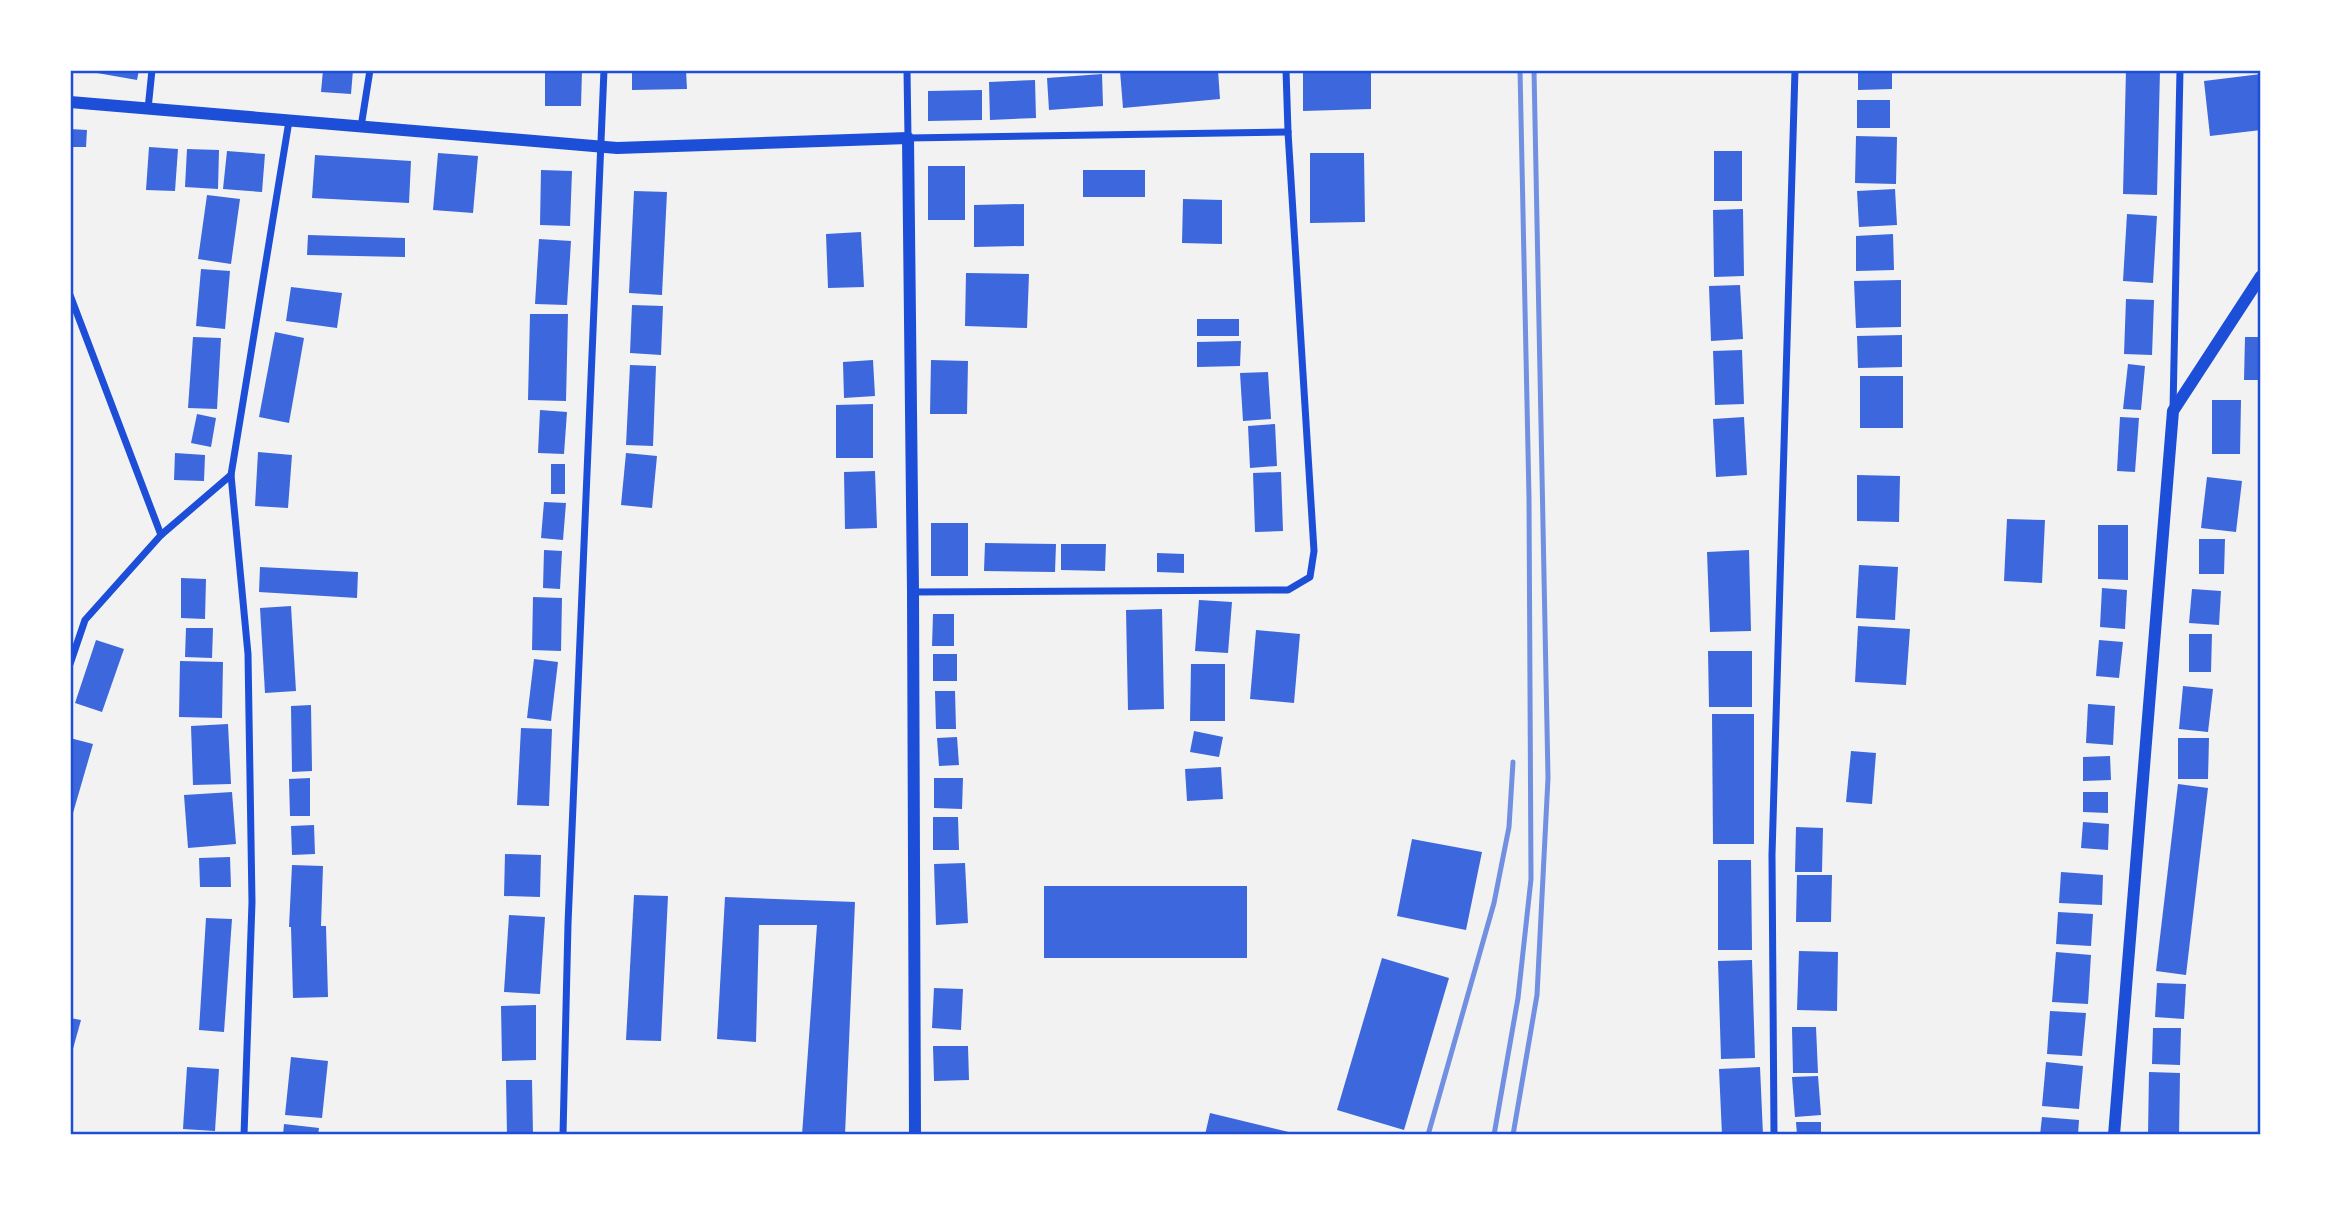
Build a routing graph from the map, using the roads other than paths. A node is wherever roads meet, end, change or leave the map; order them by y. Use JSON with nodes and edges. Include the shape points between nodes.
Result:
{"nodes":[{"id":1,"x":152,"y":70,"type":"edge"},
{"id":2,"x":370,"y":70,"type":"edge"},
{"id":3,"x":604,"y":70,"type":"edge"},
{"id":4,"x":907,"y":70,"type":"edge"},
{"id":5,"x":1286,"y":70,"type":"edge"},
{"id":6,"x":1795,"y":70,"type":"edge"},
{"id":7,"x":2180,"y":70,"type":"edge"},
{"id":8,"x":70,"y":102,"type":"edge"},
{"id":9,"x":148,"y":109,"type":"junction"},
{"id":10,"x":289,"y":121,"type":"junction"},
{"id":11,"x":361,"y":127,"type":"junction"},
{"id":12,"x":1288,"y":132,"type":"junction"},
{"id":13,"x":908,"y":138,"type":"junction"},
{"id":14,"x":600,"y":147,"type":"junction"},
{"id":15,"x":2261,"y":276,"type":"edge"},
{"id":16,"x":70,"y":295,"type":"edge"},
{"id":17,"x":2173,"y":411,"type":"junction"},
{"id":18,"x":231,"y":475,"type":"junction"},
{"id":19,"x":161,"y":535,"type":"junction"},
{"id":20,"x":913,"y":592,"type":"junction"},
{"id":21,"x":70,"y":664,"type":"edge"},
{"id":22,"x":244,"y":1135,"type":"edge"},
{"id":23,"x":563,"y":1135,"type":"edge"},
{"id":24,"x":915,"y":1135,"type":"edge"},
{"id":25,"x":1774,"y":1135,"type":"edge"},
{"id":26,"x":2114,"y":1135,"type":"edge"}],
"edges":[{"from":1,"to":9,"type":"street"},
{"from":2,"to":11,"type":"street"},
{"from":3,"to":14,"type":"street"},
{"from":4,"to":13,"type":"street"},
{"from":5,"to":12,"type":"street"},
{"from":6,"to":25,"type":"street","via":[[1772,855]]},
{"from":7,"to":17,"type":"street"},
{"from":8,"to":9,"type":"street"},
{"from":9,"to":10,"type":"street"},
{"from":10,"to":11,"type":"street"},
{"from":10,"to":18,"type":"street"},
{"from":11,"to":14,"type":"street"},
{"from":12,"to":13,"type":"street"},
{"from":12,"to":20,"type":"street","via":[[1314,551],[1310,577],[1289,590]]},
{"from":13,"to":14,"type":"street"},
{"from":13,"to":20,"type":"street"},
{"from":14,"to":23,"type":"street"},
{"from":15,"to":17,"type":"street"},
{"from":16,"to":19,"type":"street"},
{"from":17,"to":26,"type":"street"},
{"from":18,"to":19,"type":"street"},
{"from":18,"to":22,"type":"street","via":[[248,654],[252,902]]},
{"from":19,"to":21,"type":"street","via":[[85,620]]},
{"from":20,"to":24,"type":"street"}]}
